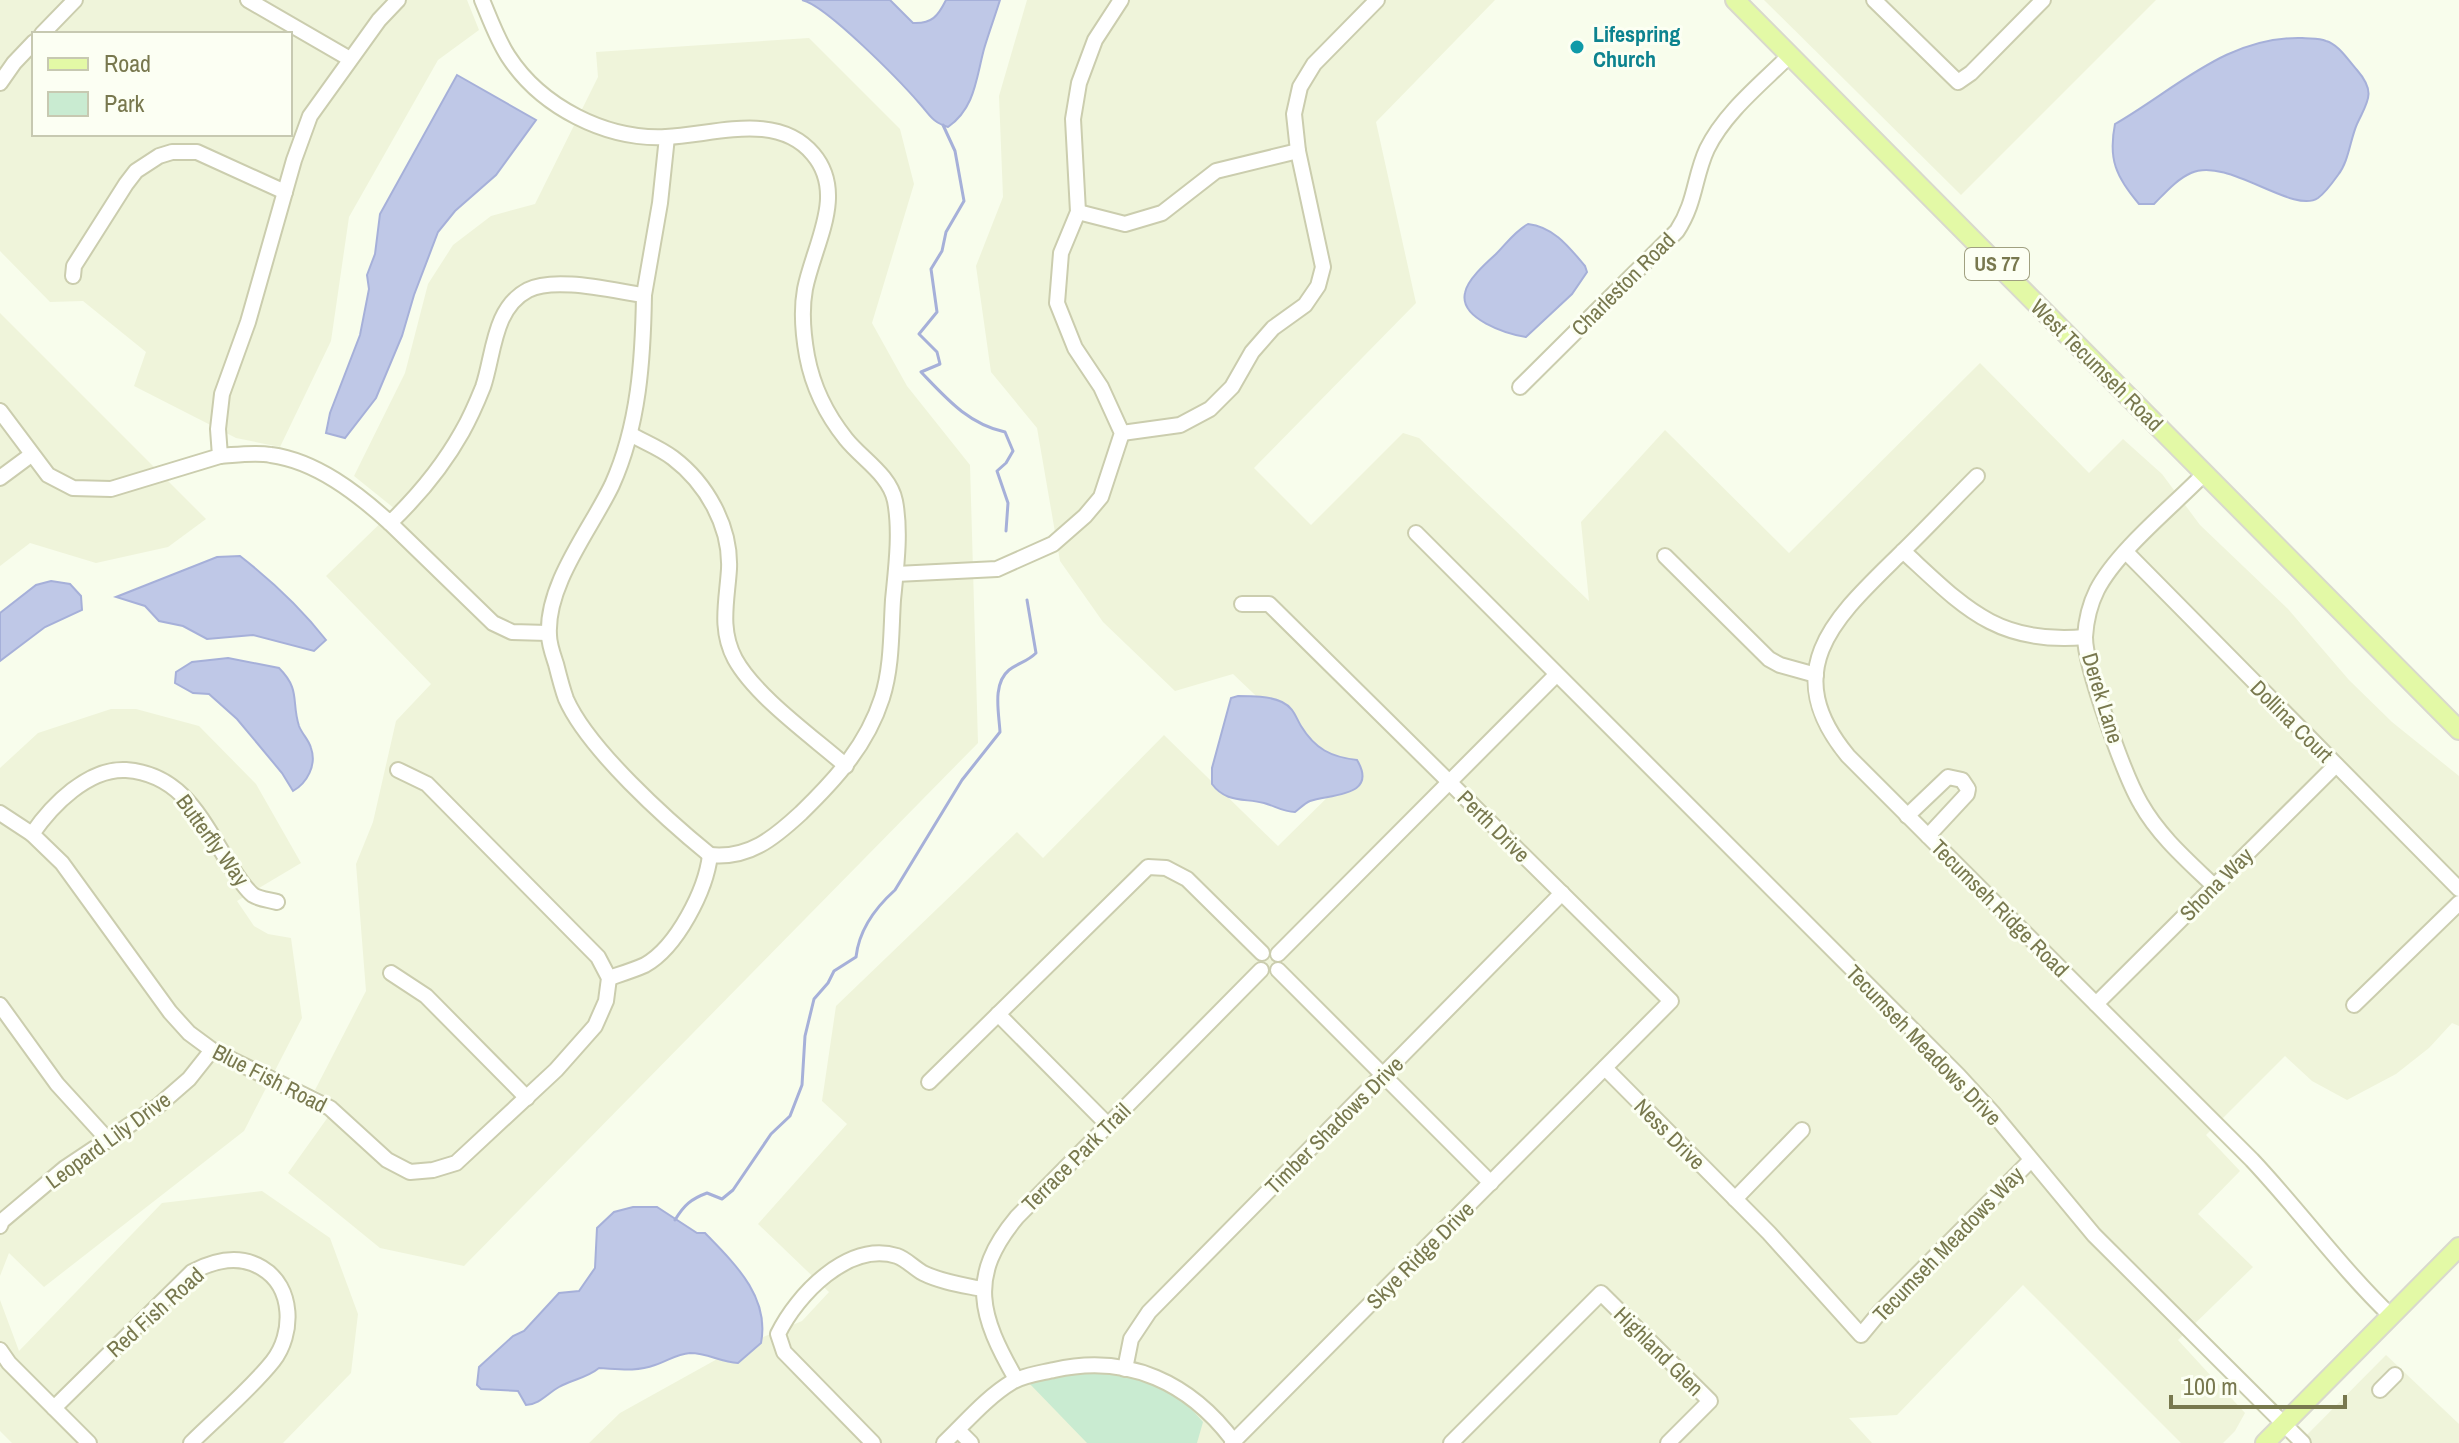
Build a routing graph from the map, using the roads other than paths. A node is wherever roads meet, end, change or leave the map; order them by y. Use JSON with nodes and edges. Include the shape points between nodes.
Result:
{"nodes":[{"id":1,"x":75,"y":0,"type":"edge"},
{"id":2,"x":248,"y":0,"type":"edge"},
{"id":3,"x":398,"y":0,"type":"edge"},
{"id":4,"x":482,"y":0,"type":"edge"},
{"id":5,"x":1121,"y":0,"type":"edge"},
{"id":6,"x":1377,"y":0,"type":"edge"},
{"id":7,"x":1735,"y":0,"type":"edge"},
{"id":8,"x":1874,"y":0,"type":"edge"},
{"id":9,"x":2043,"y":0,"type":"edge"},
{"id":10,"x":44,"y":32,"type":"edge"},
{"id":11,"x":32,"y":44,"type":"edge"},
{"id":12,"x":1790,"y":55,"type":"junction"},
{"id":13,"x":350,"y":59,"type":"junction"},
{"id":14,"x":0,"y":83,"type":"edge"},
{"id":15,"x":667,"y":137,"type":"junction"},
{"id":16,"x":1298,"y":151,"type":"junction"},
{"id":17,"x":285,"y":192,"type":"junction"},
{"id":18,"x":1078,"y":212,"type":"junction"},
{"id":19,"x":73,"y":276,"type":"dead end"},
{"id":20,"x":644,"y":295,"type":"junction"},
{"id":21,"x":1520,"y":387,"type":"dead end"},
{"id":22,"x":0,"y":411,"type":"edge"},
{"id":23,"x":1122,"y":433,"type":"junction"},
{"id":24,"x":630,"y":434,"type":"junction"},
{"id":25,"x":31,"y":455,"type":"junction"},
{"id":26,"x":220,"y":456,"type":"junction"},
{"id":27,"x":2204,"y":474,"type":"junction"},
{"id":28,"x":1977,"y":476,"type":"dead end"},
{"id":29,"x":0,"y":478,"type":"edge"},
{"id":30,"x":390,"y":523,"type":"junction"},
{"id":31,"x":1416,"y":533,"type":"dead end"},
{"id":32,"x":1903,"y":551,"type":"junction"},
{"id":33,"x":2126,"y":552,"type":"junction"},
{"id":34,"x":1665,"y":556,"type":"dead end"},
{"id":35,"x":896,"y":574,"type":"junction"},
{"id":36,"x":1242,"y":604,"type":"dead end"},
{"id":37,"x":548,"y":633,"type":"junction"},
{"id":38,"x":2085,"y":637,"type":"junction"},
{"id":39,"x":1556,"y":675,"type":"junction"},
{"id":40,"x":1816,"y":675,"type":"junction"},
{"id":41,"x":2459,"y":730,"type":"edge"},
{"id":42,"x":2336,"y":765,"type":"junction"},
{"id":43,"x":846,"y":766,"type":"junction"},
{"id":44,"x":398,"y":770,"type":"dead end"},
{"id":45,"x":1449,"y":782,"type":"junction"},
{"id":46,"x":0,"y":813,"type":"edge"},
{"id":47,"x":1907,"y":816,"type":"junction"},
{"id":48,"x":32,"y":834,"type":"junction"},
{"id":49,"x":1928,"y":836,"type":"junction"},
{"id":50,"x":710,"y":855,"type":"junction"},
{"id":51,"x":2214,"y":886,"type":"junction"},
{"id":52,"x":2459,"y":889,"type":"edge"},
{"id":53,"x":1562,"y":893,"type":"junction"},
{"id":54,"x":277,"y":902,"type":"dead end"},
{"id":55,"x":2459,"y":903,"type":"edge"},
{"id":56,"x":1262,"y":953,"type":"junction"},
{"id":57,"x":1278,"y":954,"type":"junction"},
{"id":58,"x":1261,"y":970,"type":"junction"},
{"id":59,"x":1278,"y":970,"type":"junction"},
{"id":60,"x":391,"y":973,"type":"dead end"},
{"id":61,"x":609,"y":978,"type":"junction"},
{"id":62,"x":2096,"y":1004,"type":"junction"},
{"id":63,"x":0,"y":1005,"type":"edge"},
{"id":64,"x":2354,"y":1005,"type":"dead end"},
{"id":65,"x":998,"y":1014,"type":"junction"},
{"id":66,"x":212,"y":1050,"type":"junction"},
{"id":67,"x":1605,"y":1068,"type":"junction"},
{"id":68,"x":1383,"y":1075,"type":"junction"},
{"id":69,"x":929,"y":1082,"type":"dead end"},
{"id":70,"x":527,"y":1098,"type":"junction"},
{"id":71,"x":1108,"y":1125,"type":"junction"},
{"id":72,"x":1802,"y":1130,"type":"dead end"},
{"id":73,"x":109,"y":1141,"type":"junction"},
{"id":74,"x":2031,"y":1160,"type":"junction"},
{"id":75,"x":1491,"y":1183,"type":"junction"},
{"id":76,"x":1735,"y":1199,"type":"junction"},
{"id":77,"x":1,"y":1222,"type":"edge"},
{"id":78,"x":2459,"y":1247,"type":"edge"},
{"id":79,"x":982,"y":1289,"type":"junction"},
{"id":80,"x":2391,"y":1316,"type":"junction"},
{"id":81,"x":0,"y":1350,"type":"edge"},
{"id":82,"x":1125,"y":1369,"type":"junction"},
{"id":83,"x":2395,"y":1375,"type":"dead end"},
{"id":84,"x":1016,"y":1379,"type":"junction"},
{"id":85,"x":2380,"y":1390,"type":"dead end"},
{"id":86,"x":54,"y":1408,"type":"junction"},
{"id":87,"x":2284,"y":1424,"type":"junction"},
{"id":88,"x":958,"y":1430,"type":"junction"},
{"id":89,"x":1233,"y":1442,"type":"edge"},
{"id":90,"x":89,"y":1443,"type":"edge"},
{"id":91,"x":191,"y":1443,"type":"edge"},
{"id":92,"x":873,"y":1443,"type":"edge"},
{"id":93,"x":944,"y":1443,"type":"edge"},
{"id":94,"x":971,"y":1443,"type":"edge"},
{"id":95,"x":1451,"y":1443,"type":"edge"},
{"id":96,"x":1668,"y":1443,"type":"edge"},
{"id":97,"x":2265,"y":1443,"type":"edge"},
{"id":98,"x":2303,"y":1443,"type":"edge"}],
"edges":[{"from":1,"to":10,"type":"street"},
{"from":2,"to":13,"type":"street"},
{"from":3,"to":13,"type":"street"},
{"from":4,"to":15,"type":"street","via":[[509,58],[545,96],[591,124]]},
{"from":5,"to":18,"type":"street","via":[[1095,40],[1079,83],[1073,119]]},
{"from":6,"to":16,"type":"street","via":[[1314,64],[1300,87],[1294,114]]},
{"from":7,"to":12,"type":"main road","name":"West Tecumseh Road","number":"US 77"},
{"from":8,"to":9,"type":"street","via":[[1958,82]]},
{"from":11,"to":14,"type":"street"},
{"from":12,"to":21,"type":"street","name":"Charleston Road","via":[[1713,138],[1690,209],[1677,231]]},
{"from":12,"to":27,"type":"main road","name":"West Tecumseh Road","number":"US 77"},
{"from":13,"to":17,"type":"street","via":[[310,116]]},
{"from":15,"to":20,"type":"street"},
{"from":15,"to":35,"type":"street","via":[[777,131],[813,154],[828,178],[828,210],[805,290],[806,353],[824,407],[895,499]]},
{"from":16,"to":18,"type":"street","via":[[1216,171],[1162,213],[1125,224]]},
{"from":16,"to":23,"type":"street","via":[[1323,267],[1318,286],[1305,305],[1273,328],[1210,409],[1180,425]]},
{"from":17,"to":19,"type":"street","via":[[197,152],[159,156],[126,184],[74,266]]},
{"from":17,"to":26,"type":"street","via":[[222,394]]},
{"from":18,"to":23,"type":"street","via":[[1061,253],[1057,303],[1075,348]]},
{"from":20,"to":24,"type":"street","via":[[643,363]]},
{"from":20,"to":30,"type":"street","via":[[556,284],[528,290],[509,307],[463,431],[437,471]]},
{"from":22,"to":25,"type":"street"},
{"from":23,"to":35,"type":"street","via":[[1101,497],[1053,544],[997,569]]},
{"from":24,"to":37,"type":"street","via":[[611,485],[561,577]]},
{"from":24,"to":43,"type":"street","via":[[672,457],[702,486],[719,517],[728,545],[726,635],[736,660],[765,695]]},
{"from":25,"to":26,"type":"street","via":[[61,484],[89,489],[111,489]]},
{"from":25,"to":29,"type":"street"},
{"from":26,"to":30,"type":"street","via":[[270,454],[303,463]]},
{"from":27,"to":33,"type":"street","name":"Derek Lane"},
{"from":27,"to":41,"type":"main road","name":"West Tecumseh Road","number":"US 77"},
{"from":28,"to":32,"type":"street","name":"Tecumseh Ridge Road"},
{"from":30,"to":37,"type":"street","via":[[493,623],[512,632]]},
{"from":31,"to":39,"type":"street","name":"Tecumseh Meadows Drive"},
{"from":32,"to":38,"type":"street","via":[[1945,592],[1984,619],[2039,636]]},
{"from":32,"to":40,"type":"street","name":"Tecumseh Ridge Road","via":[[1830,628]]},
{"from":33,"to":38,"type":"street","name":"Derek Lane","via":[[2096,592]]},
{"from":33,"to":42,"type":"street","name":"Dollina Court"},
{"from":34,"to":40,"type":"street","via":[[1769,659]]},
{"from":35,"to":43,"type":"street","via":[[883,697]]},
{"from":36,"to":45,"type":"street","name":"Perth Drive","via":[[1269,604]]},
{"from":37,"to":50,"type":"street","via":[[567,699],[595,743]]},
{"from":38,"to":51,"type":"street","name":"Derek Lane","via":[[2094,677],[2141,804],[2155,826]]},
{"from":39,"to":45,"type":"street"},
{"from":39,"to":74,"type":"street","name":"Tecumseh Meadows Drive","via":[[1958,1075]]},
{"from":40,"to":47,"type":"street","name":"Tecumseh Ridge Road","via":[[1817,695],[1833,737]]},
{"from":42,"to":51,"type":"street","name":"Shona Way"},
{"from":42,"to":52,"type":"street","name":"Dollina Court"},
{"from":43,"to":50,"type":"street","via":[[768,842],[753,850]]},
{"from":44,"to":61,"type":"street","via":[[427,784],[598,957]]},
{"from":45,"to":53,"type":"street","name":"Perth Drive"},
{"from":45,"to":57,"type":"street"},
{"from":46,"to":48,"type":"street","name":"Blue Fish Road"},
{"from":47,"to":49,"type":"street","name":"Tecumseh Ridge Road"},
{"from":47,"to":49,"type":"street","via":[[1948,777],[1962,780],[1968,789],[1962,802]]},
{"from":48,"to":54,"type":"street","name":"Butterfly Way","via":[[46,814],[84,782],[113,770],[144,771],[169,782],[195,809],[254,895]]},
{"from":48,"to":66,"type":"street","name":"Blue Fish Road","via":[[62,863],[170,1012]]},
{"from":49,"to":62,"type":"street","name":"Tecumseh Ridge Road"},
{"from":50,"to":61,"type":"street","via":[[698,897],[662,952]]},
{"from":51,"to":62,"type":"street","name":"Shona Way"},
{"from":53,"to":67,"type":"street","name":"Perth Drive","via":[[1671,1001]]},
{"from":53,"to":68,"type":"street","name":"Timber Shadows Drive"},
{"from":55,"to":64,"type":"street"},
{"from":56,"to":57,"type":"street"},
{"from":56,"to":58,"type":"street"},
{"from":56,"to":65,"type":"street","via":[[1187,879],[1166,868],[1148,867]]},
{"from":57,"to":59,"type":"street"},
{"from":58,"to":59,"type":"street"},
{"from":58,"to":71,"type":"street","name":"Terrace Park Trail"},
{"from":59,"to":68,"type":"street"},
{"from":60,"to":70,"type":"street","via":[[426,996]]},
{"from":61,"to":70,"type":"street","name":"Blue Fish Road","via":[[595,1026]]},
{"from":62,"to":80,"type":"street","name":"Tecumseh Ridge Road","via":[[2292,1202]]},
{"from":63,"to":73,"type":"street","via":[[57,1084]]},
{"from":65,"to":69,"type":"street"},
{"from":65,"to":71,"type":"street"},
{"from":66,"to":70,"type":"street","name":"Blue Fish Road","via":[[330,1108],[387,1160],[410,1172],[456,1163]]},
{"from":66,"to":73,"type":"street","name":"Leopard Lily Drive","via":[[189,1079]]},
{"from":67,"to":75,"type":"street","name":"Skye Ridge Drive"},
{"from":67,"to":76,"type":"street","name":"Ness Drive"},
{"from":68,"to":75,"type":"street"},
{"from":68,"to":82,"type":"street","name":"Timber Shadows Drive","via":[[1149,1312],[1131,1339]]},
{"from":71,"to":79,"type":"street","name":"Terrace Park Trail","via":[[1001,1236]]},
{"from":72,"to":76,"type":"street"},
{"from":73,"to":77,"type":"street","name":"Leopard Lily Drive","via":[[65,1168]]},
{"from":74,"to":76,"type":"street","name":"Tecumseh Meadows Way","via":[[1861,1335]]},
{"from":74,"to":87,"type":"street","name":"Tecumseh Meadows Drive","via":[[2121,1263]]},
{"from":75,"to":89,"type":"street","name":"Skye Ridge Drive"},
{"from":78,"to":80,"type":"main road"},
{"from":79,"to":84,"type":"street","via":[[995,1342]]},
{"from":79,"to":92,"type":"street","via":[[924,1274],[898,1256],[871,1254],[844,1261],[787,1315],[778,1334],[784,1352]]},
{"from":80,"to":87,"type":"main road"},
{"from":81,"to":86,"type":"street"},
{"from":82,"to":84,"type":"street","via":[[1068,1367]]},
{"from":82,"to":89,"type":"street","via":[[1184,1392],[1215,1416]]},
{"from":83,"to":85,"type":"street"},
{"from":84,"to":88,"type":"street"},
{"from":86,"to":90,"type":"street"},
{"from":86,"to":91,"type":"street","name":"Red Fish Road","via":[[192,1272],[211,1262],[236,1259],[261,1268],[280,1287],[289,1313],[286,1335],[275,1359]]},
{"from":87,"to":97,"type":"main road"},
{"from":87,"to":98,"type":"street","name":"Tecumseh Meadows Drive"},
{"from":88,"to":93,"type":"street"},
{"from":88,"to":94,"type":"street"},
{"from":95,"to":96,"type":"street","name":"Highland Glen","via":[[1601,1293],[1710,1401]]}]}
